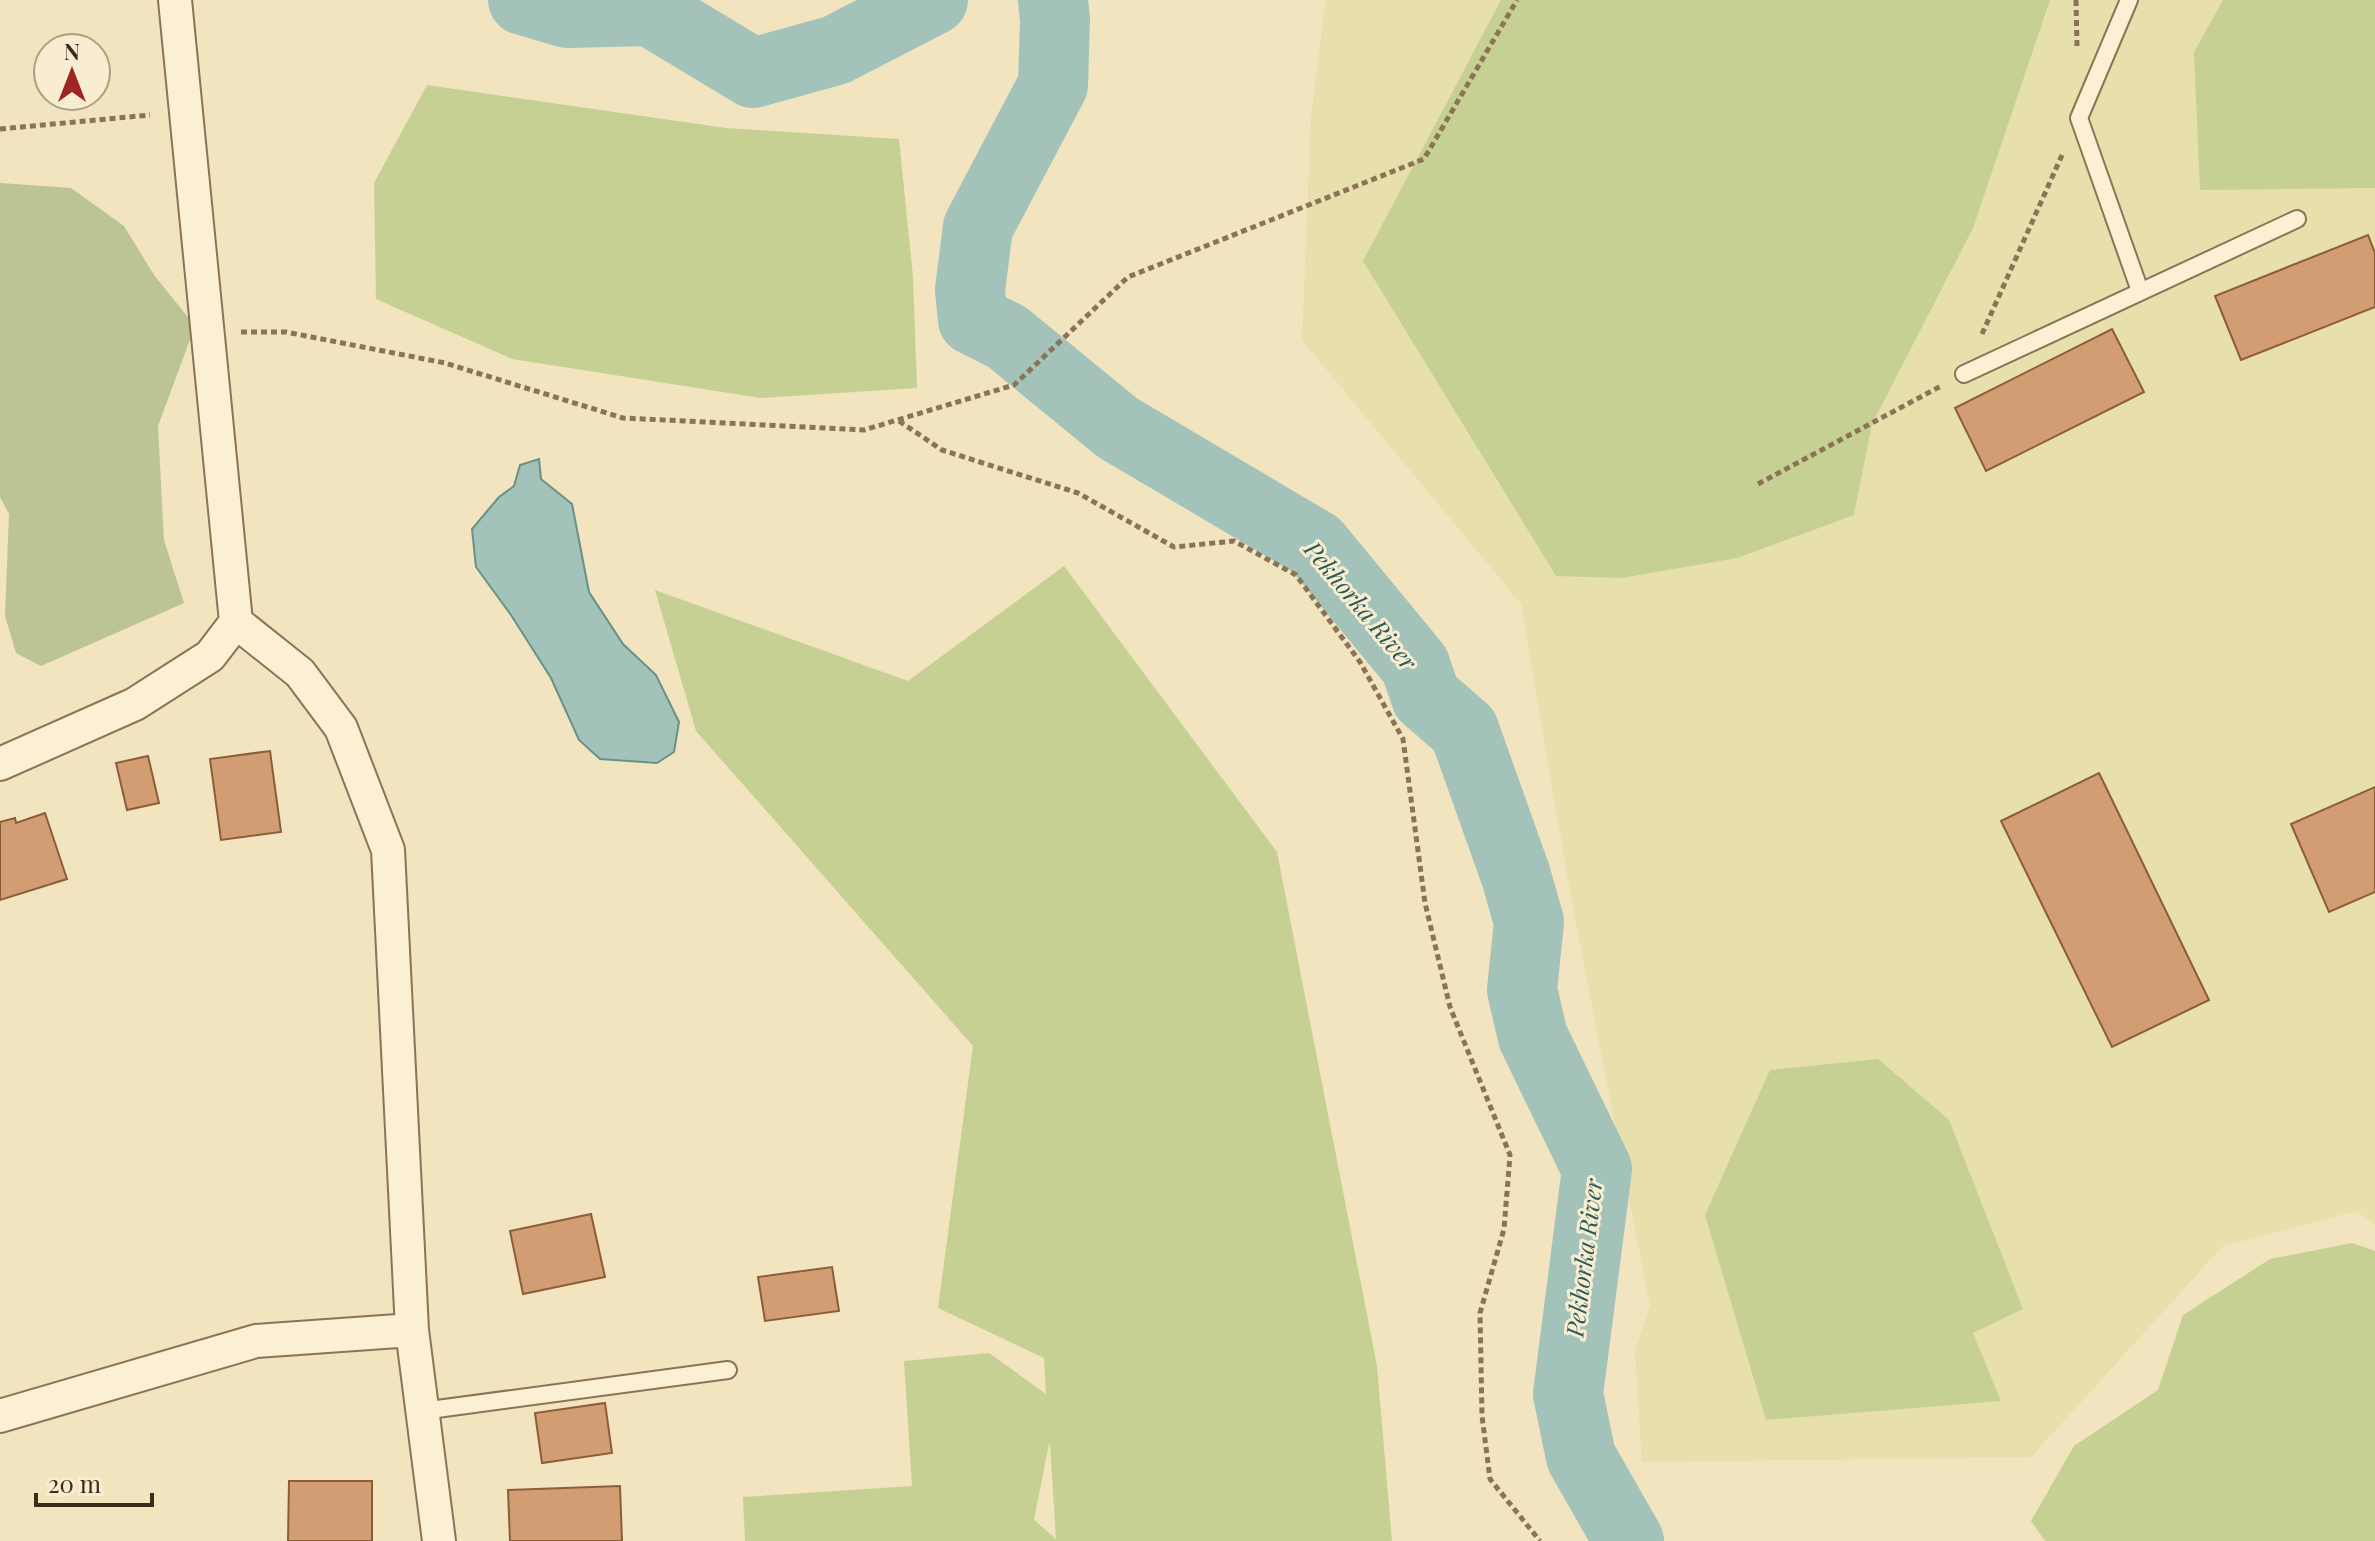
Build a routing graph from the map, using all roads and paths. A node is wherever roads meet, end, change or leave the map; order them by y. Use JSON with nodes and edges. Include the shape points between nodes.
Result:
{"nodes":[{"id":1,"x":175,"y":0,"type":"edge"},
{"id":2,"x":1517,"y":0,"type":"edge"},
{"id":3,"x":2129,"y":0,"type":"edge"},
{"id":4,"x":186,"y":111,"type":"junction"},
{"id":5,"x":2079,"y":118,"type":"junction"},
{"id":6,"x":0,"y":129,"type":"edge"},
{"id":7,"x":2297,"y":219,"type":"dead end"},
{"id":8,"x":2140,"y":291,"type":"junction"},
{"id":9,"x":208,"y":332,"type":"junction"},
{"id":10,"x":1964,"y":374,"type":"junction"},
{"id":11,"x":899,"y":421,"type":"junction"},
{"id":12,"x":1758,"y":484,"type":"dead end"},
{"id":13,"x":236,"y":622,"type":"junction"},
{"id":14,"x":0,"y":764,"type":"edge"},
{"id":15,"x":412,"y":1330,"type":"junction"},
{"id":16,"x":728,"y":1370,"type":"dead end"},
{"id":17,"x":422,"y":1411,"type":"junction"},
{"id":18,"x":0,"y":1416,"type":"edge"},
{"id":19,"x":439,"y":1541,"type":"edge"},
{"id":20,"x":1540,"y":1541,"type":"edge"}],
"edges":[{"from":1,"to":4,"type":"street"},
{"from":2,"to":11,"type":"path","via":[[1424,159],[1128,277],[1014,385]]},
{"from":3,"to":5,"type":"lane"},
{"from":4,"to":6,"type":"path"},
{"from":4,"to":9,"type":"street"},
{"from":5,"to":8,"type":"lane"},
{"from":5,"to":10,"type":"path"},
{"from":7,"to":8,"type":"lane"},
{"from":8,"to":10,"type":"lane"},
{"from":9,"to":11,"type":"path","via":[[286,332],[445,363],[623,418],[864,430]]},
{"from":9,"to":13,"type":"street"},
{"from":10,"to":12,"type":"path"},
{"from":11,"to":20,"type":"path","via":[[942,450],[1078,493],[1174,547],[1234,541],[1296,575],[1360,662],[1403,739],[1425,903],[1450,1007],[1510,1155],[1504,1229],[1480,1313],[1482,1416],[1490,1479]]},
{"from":13,"to":14,"type":"street","via":[[210,656],[135,704]]},
{"from":13,"to":15,"type":"street","via":[[300,673],[341,728],[388,850]]},
{"from":15,"to":17,"type":"street"},
{"from":15,"to":18,"type":"street","via":[[256,1341]]},
{"from":16,"to":17,"type":"lane"},
{"from":17,"to":19,"type":"street"}]}
